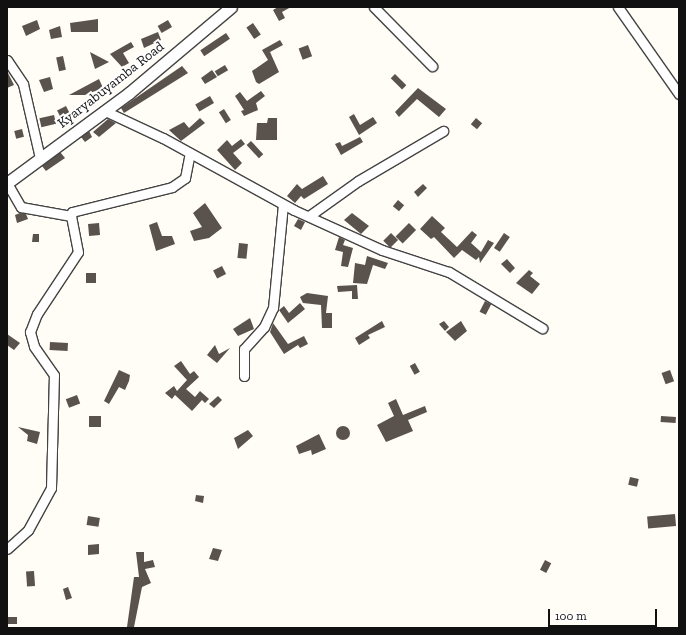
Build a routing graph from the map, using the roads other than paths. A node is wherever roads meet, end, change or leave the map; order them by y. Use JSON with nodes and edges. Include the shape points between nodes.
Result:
{"nodes":[{"id":1,"x":231,"y":7,"type":"edge"},
{"id":2,"x":374,"y":7,"type":"edge"},
{"id":3,"x":618,"y":7,"type":"edge"},
{"id":4,"x":7,"y":60,"type":"edge"},
{"id":5,"x":432,"y":66,"type":"dead end"},
{"id":6,"x":679,"y":94,"type":"edge"},
{"id":7,"x":105,"y":111,"type":"junction"},
{"id":8,"x":442,"y":131,"type":"dead end"},
{"id":9,"x":190,"y":153,"type":"junction"},
{"id":10,"x":40,"y":158,"type":"junction"},
{"id":11,"x":7,"y":183,"type":"edge"},
{"id":12,"x":283,"y":204,"type":"junction"},
{"id":13,"x":71,"y":216,"type":"junction"},
{"id":14,"x":309,"y":216,"type":"junction"},
{"id":15,"x":542,"y":328,"type":"dead end"},
{"id":16,"x":244,"y":376,"type":"dead end"},
{"id":17,"x":7,"y":550,"type":"edge"}],
"edges":[{"from":1,"to":7,"type":"street","name":"Kyaryabuyamba Road"},
{"from":2,"to":5,"type":"street"},
{"from":3,"to":6,"type":"street"},
{"from":4,"to":10,"type":"street","via":[[23,84]]},
{"from":7,"to":9,"type":"street"},
{"from":7,"to":10,"type":"street","name":"Kyaryabuyamba Road"},
{"from":8,"to":14,"type":"street","via":[[358,181]]},
{"from":9,"to":12,"type":"street"},
{"from":9,"to":13,"type":"street","via":[[185,178],[172,187],[72,212]]},
{"from":10,"to":11,"type":"street","name":"Kyaryabuyamba Road"},
{"from":11,"to":13,"type":"street","via":[[21,207]]},
{"from":12,"to":14,"type":"street"},
{"from":12,"to":16,"type":"street","via":[[273,308],[264,327],[244,349]]},
{"from":13,"to":17,"type":"street","via":[[78,252],[36,314],[30,332],[34,346],[54,375],[51,488],[28,530]]},
{"from":14,"to":15,"type":"street","via":[[382,250],[450,272]]}]}
